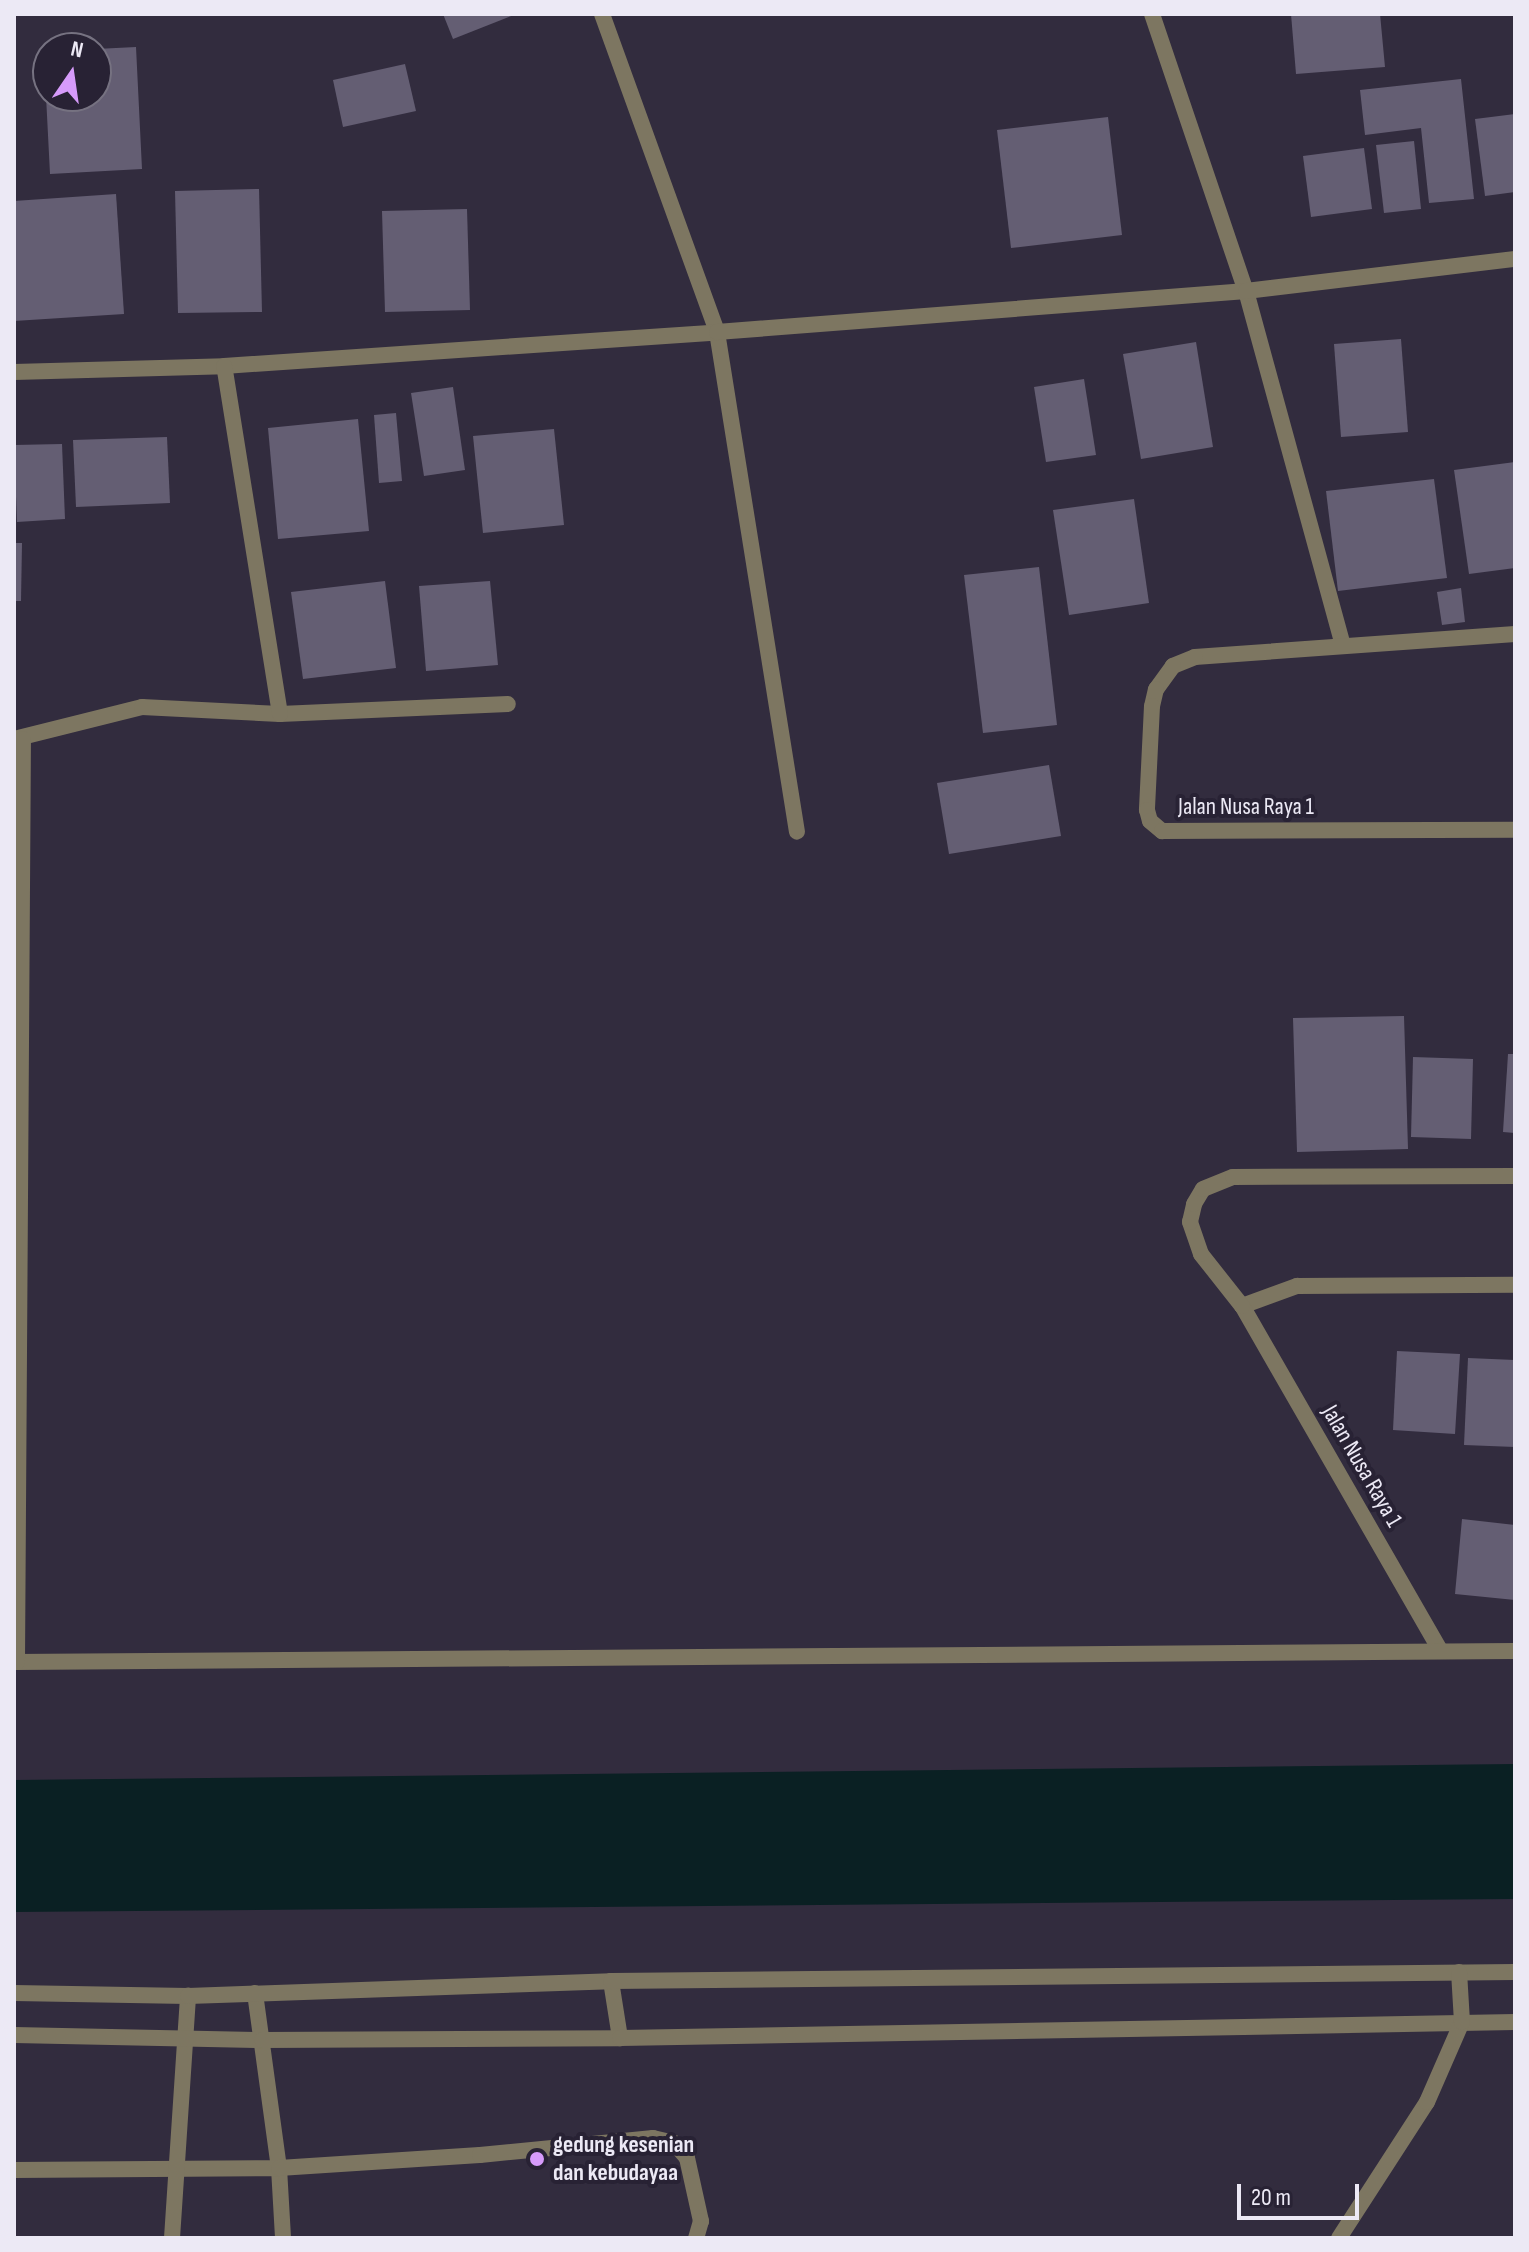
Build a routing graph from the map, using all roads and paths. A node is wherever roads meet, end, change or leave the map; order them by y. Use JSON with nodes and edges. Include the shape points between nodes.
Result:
{"nodes":[{"id":1,"x":602,"y":14,"type":"edge"},
{"id":2,"x":1152,"y":14,"type":"edge"},
{"id":3,"x":1515,"y":259,"type":"edge"},
{"id":4,"x":1246,"y":291,"type":"junction"},
{"id":5,"x":717,"y":332,"type":"junction"},
{"id":6,"x":224,"y":366,"type":"junction"},
{"id":7,"x":14,"y":372,"type":"edge"},
{"id":8,"x":1515,"y":634,"type":"edge"},
{"id":9,"x":1343,"y":645,"type":"junction"},
{"id":10,"x":508,"y":704,"type":"dead end"},
{"id":11,"x":280,"y":714,"type":"junction"},
{"id":12,"x":19,"y":739,"type":"edge"},
{"id":13,"x":1515,"y":830,"type":"edge"},
{"id":14,"x":797,"y":832,"type":"dead end"},
{"id":15,"x":18,"y":1096,"type":"edge"},
{"id":16,"x":1515,"y":1176,"type":"edge"},
{"id":17,"x":1515,"y":1285,"type":"edge"},
{"id":18,"x":17,"y":1288,"type":"edge"},
{"id":19,"x":1242,"y":1306,"type":"junction"},
{"id":20,"x":1440,"y":1650,"type":"junction"},
{"id":21,"x":1515,"y":1651,"type":"edge"},
{"id":22,"x":16,"y":1662,"type":"edge"},
{"id":23,"x":1459,"y":1972,"type":"junction"},
{"id":24,"x":1515,"y":1972,"type":"edge"},
{"id":25,"x":611,"y":1981,"type":"junction"},
{"id":26,"x":14,"y":1993,"type":"edge"},
{"id":27,"x":255,"y":1993,"type":"junction"},
{"id":28,"x":188,"y":1996,"type":"junction"},
{"id":29,"x":1462,"y":2022,"type":"junction"},
{"id":30,"x":1515,"y":2022,"type":"edge"},
{"id":31,"x":14,"y":2035,"type":"edge"},
{"id":32,"x":186,"y":2038,"type":"junction"},
{"id":33,"x":620,"y":2038,"type":"junction"},
{"id":34,"x":262,"y":2040,"type":"junction"},
{"id":35,"x":178,"y":2168,"type":"junction"},
{"id":36,"x":279,"y":2168,"type":"junction"},
{"id":37,"x":14,"y":2170,"type":"edge"},
{"id":38,"x":172,"y":2238,"type":"edge"},
{"id":39,"x":283,"y":2238,"type":"edge"},
{"id":40,"x":696,"y":2238,"type":"edge"},
{"id":41,"x":1339,"y":2238,"type":"edge"}],
"edges":[{"from":1,"to":5,"type":"street"},
{"from":2,"to":4,"type":"street"},
{"from":3,"to":4,"type":"street"},
{"from":4,"to":5,"type":"street"},
{"from":4,"to":9,"type":"street"},
{"from":5,"to":6,"type":"street"},
{"from":5,"to":14,"type":"street"},
{"from":6,"to":7,"type":"street"},
{"from":6,"to":11,"type":"street"},
{"from":8,"to":9,"type":"street","name":"Jalan Nusa Raya 1"},
{"from":9,"to":13,"type":"street","name":"Jalan Nusa Raya 1","via":[[1195,657],[1173,666],[1156,689],[1152,706],[1150,821],[1162,831],[1217,833]]},
{"from":10,"to":11,"type":"street"},
{"from":11,"to":12,"type":"street","via":[[142,707]]},
{"from":12,"to":15,"type":"street"},
{"from":15,"to":18,"type":"street"},
{"from":16,"to":19,"type":"street","name":"Jalan Nusa Raya 1","via":[[1218,1180],[1203,1189],[1190,1222],[1201,1254]]},
{"from":17,"to":19,"type":"street","via":[[1297,1286]]},
{"from":18,"to":22,"type":"street"},
{"from":19,"to":20,"type":"street","name":"Jalan Nusa Raya 1"},
{"from":20,"to":21,"type":"street"},
{"from":20,"to":22,"type":"street"},
{"from":23,"to":24,"type":"street"},
{"from":23,"to":25,"type":"street"},
{"from":23,"to":29,"type":"street"},
{"from":25,"to":27,"type":"street"},
{"from":25,"to":33,"type":"street"},
{"from":26,"to":28,"type":"street"},
{"from":27,"to":28,"type":"street"},
{"from":27,"to":34,"type":"street"},
{"from":28,"to":32,"type":"street"},
{"from":29,"to":30,"type":"street"},
{"from":29,"to":33,"type":"street"},
{"from":29,"to":41,"type":"street","via":[[1427,2102]]},
{"from":31,"to":32,"type":"street"},
{"from":32,"to":34,"type":"street"},
{"from":32,"to":35,"type":"street"},
{"from":33,"to":34,"type":"street"},
{"from":34,"to":36,"type":"street"},
{"from":35,"to":36,"type":"street"},
{"from":35,"to":37,"type":"street"},
{"from":35,"to":38,"type":"street"},
{"from":36,"to":39,"type":"street"},
{"from":36,"to":40,"type":"street","via":[[664,2139],[687,2158],[701,2221]]}]}
